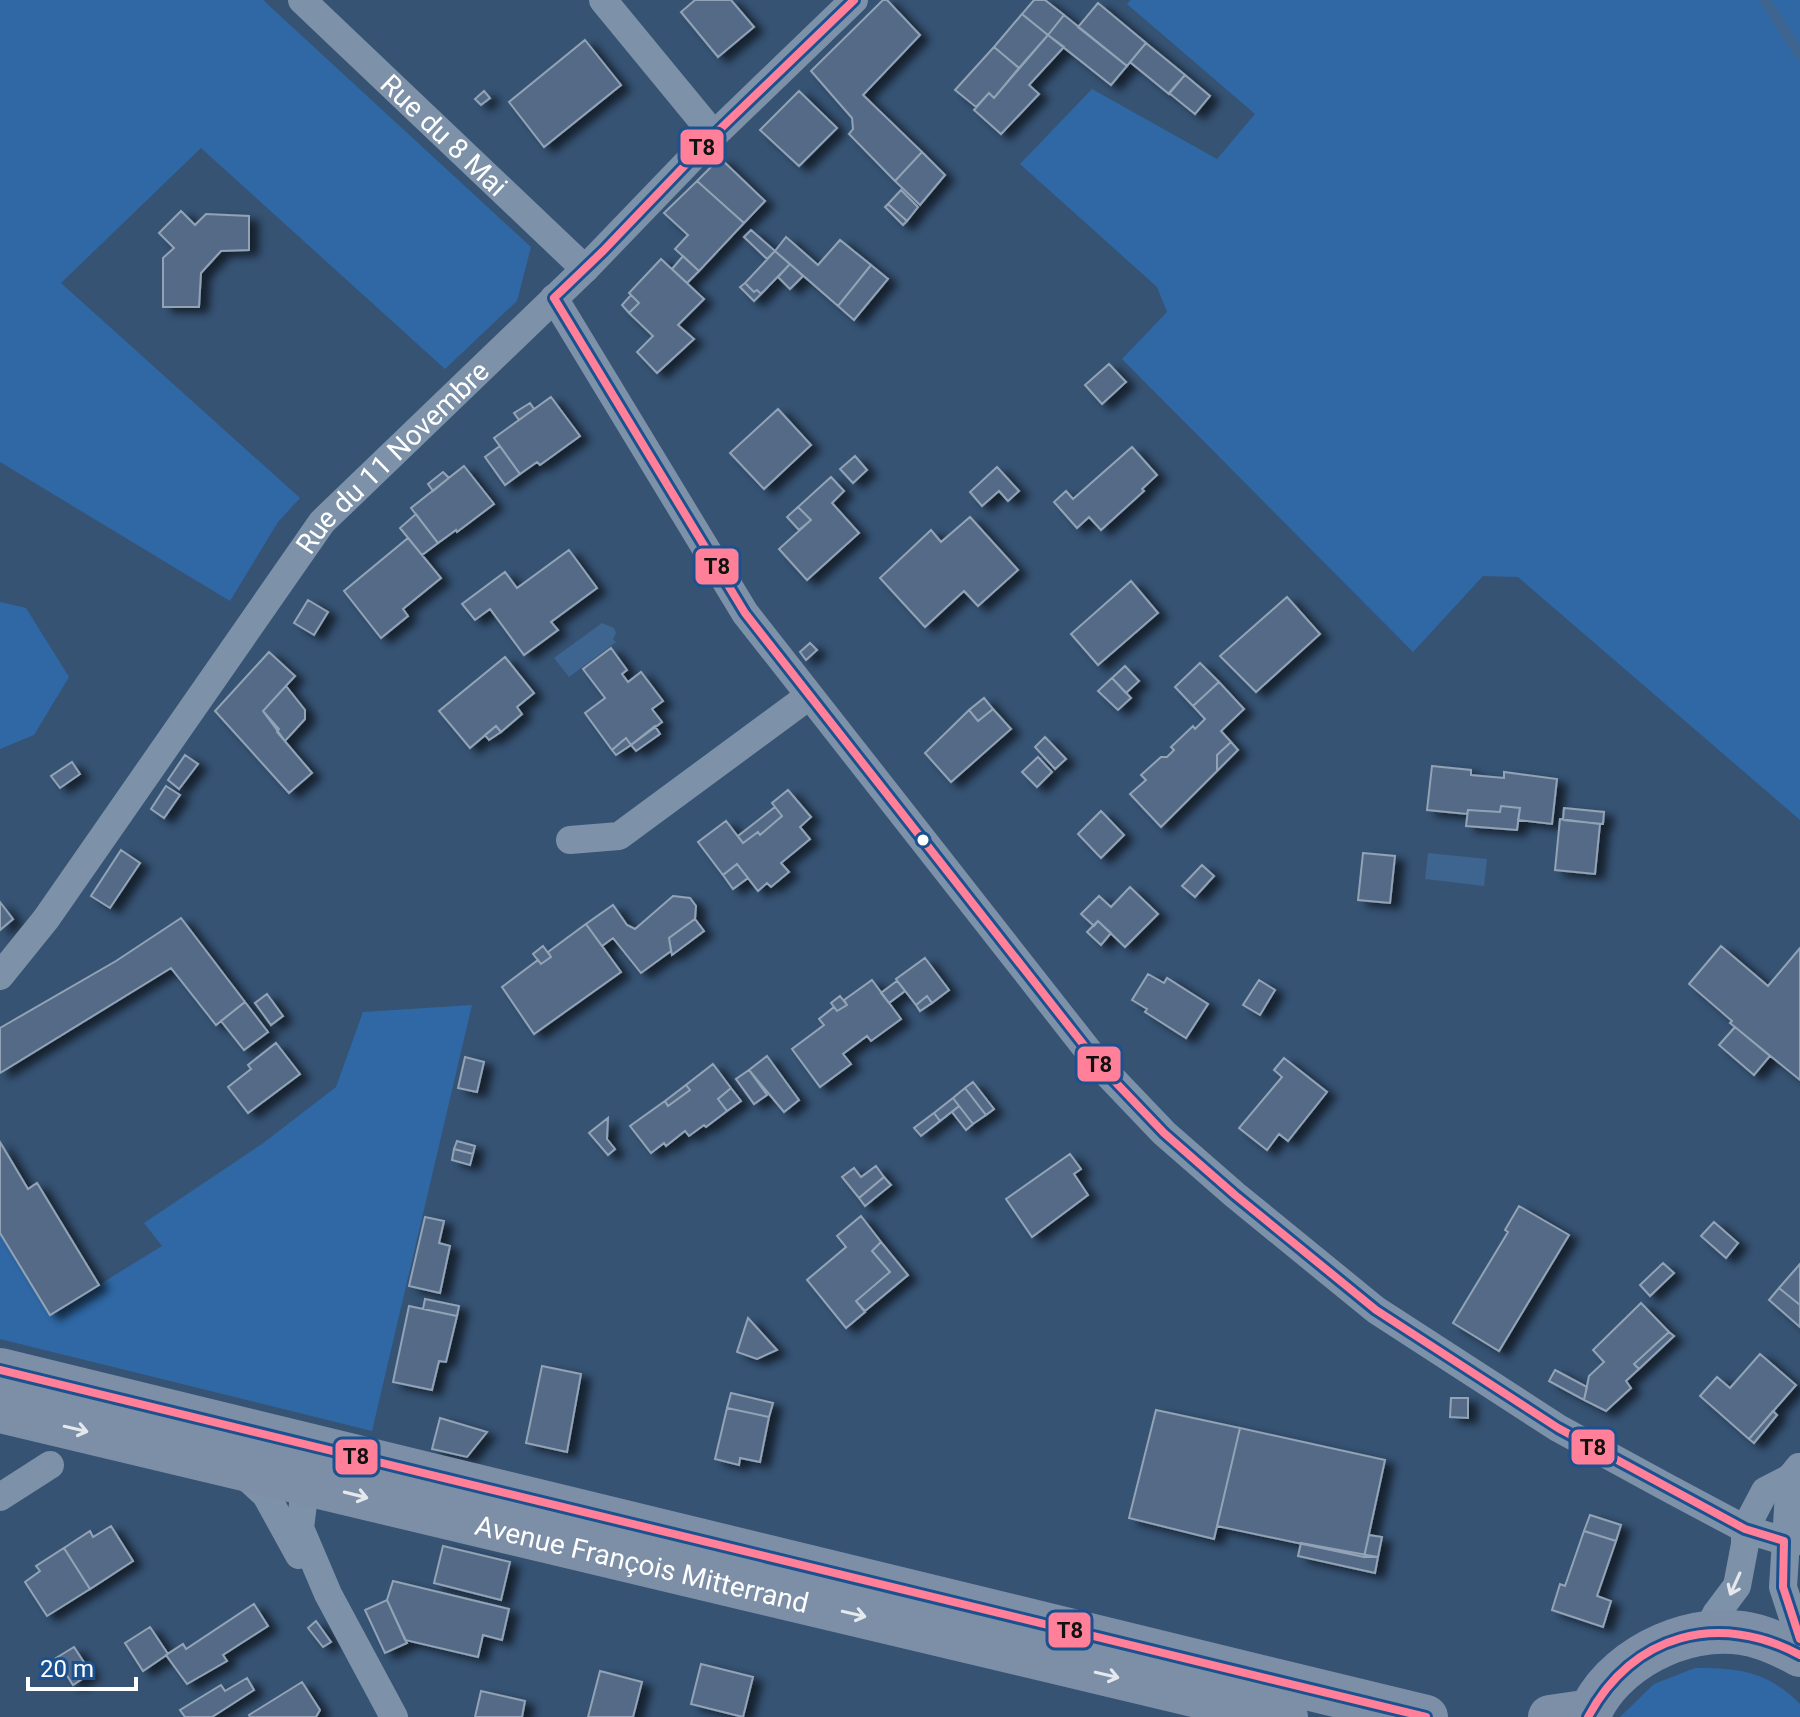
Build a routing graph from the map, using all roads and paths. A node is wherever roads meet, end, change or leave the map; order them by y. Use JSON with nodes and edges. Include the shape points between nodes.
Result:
{"nodes":[{"id":1,"x":302,"y":0,"type":"edge"},
{"id":2,"x":603,"y":0,"type":"edge"},
{"id":3,"x":854,"y":0,"type":"edge"},
{"id":4,"x":714,"y":135,"type":"junction"},
{"id":5,"x":585,"y":269,"type":"junction"},
{"id":6,"x":554,"y":298,"type":"junction"},
{"id":7,"x":809,"y":696,"type":"junction"},
{"id":8,"x":570,"y":840,"type":"dead end"},
{"id":9,"x":0,"y":976,"type":"edge"},
{"id":10,"x":0,"y":1370,"type":"edge"},
{"id":11,"x":0,"y":1411,"type":"edge"},
{"id":12,"x":50,"y":1465,"type":"dead end"},
{"id":13,"x":234,"y":1467,"type":"junction"},
{"id":14,"x":1795,"y":1472,"type":"edge"},
{"id":15,"x":310,"y":1484,"type":"junction"},
{"id":16,"x":0,"y":1497,"type":"edge"},
{"id":17,"x":1745,"y":1529,"type":"junction"},
{"id":18,"x":1792,"y":1541,"type":"edge"},
{"id":19,"x":328,"y":1594,"type":"junction"},
{"id":20,"x":1707,"y":1632,"type":"junction"},
{"id":21,"x":1800,"y":1639,"type":"edge"},
{"id":22,"x":1800,"y":1655,"type":"edge"},
{"id":23,"x":1576,"y":1715,"type":"edge"},
{"id":24,"x":394,"y":1717,"type":"edge"},
{"id":25,"x":1286,"y":1717,"type":"edge"},
{"id":26,"x":1426,"y":1717,"type":"edge"}],
"edges":[{"from":1,"to":5,"type":"street","name":"Rue du 8 Mai"},
{"from":2,"to":4,"type":"street"},
{"from":3,"to":4,"type":"street","name":"Rue du 11 Novembre"},
{"from":4,"to":5,"type":"street","name":"Rue du 11 Novembre"},
{"from":5,"to":6,"type":"street","name":"Rue du 11 Novembre"},
{"from":6,"to":7,"type":"street","via":[[745,613]]},
{"from":6,"to":9,"type":"street","name":"Rue du 11 Novembre","via":[[322,522],[46,919]]},
{"from":7,"to":8,"type":"street","via":[[619,836]]},
{"from":7,"to":17,"type":"street","via":[[1101,1067],[1164,1133],[1376,1310],[1558,1428]]},
{"from":10,"to":26,"type":"main road","name":"Avenue François Mitterrand"},
{"from":11,"to":13,"type":"main road","name":"Avenue François Mitterrand","one_way":true},
{"from":12,"to":16,"type":"street"},
{"from":13,"to":15,"type":"main road","name":"Avenue François Mitterrand"},
{"from":13,"to":19,"type":"street","via":[[266,1495],[305,1565]]},
{"from":14,"to":17,"type":"street","via":[[1765,1491]]},
{"from":14,"to":18,"type":"street"},
{"from":15,"to":19,"type":"street","via":[[300,1528]]},
{"from":15,"to":25,"type":"main road","name":"Avenue François Mitterrand","one_way":true},
{"from":17,"to":18,"type":"street"},
{"from":17,"to":20,"type":"street","one_way":true,"via":[[1737,1586]]},
{"from":18,"to":21,"type":"street","via":[[1783,1587]]},
{"from":19,"to":24,"type":"street"},
{"from":20,"to":22,"type":"main road","via":[[1742,1633]]},
{"from":20,"to":23,"type":"main road","via":[[1660,1645],[1620,1672]]}]}
